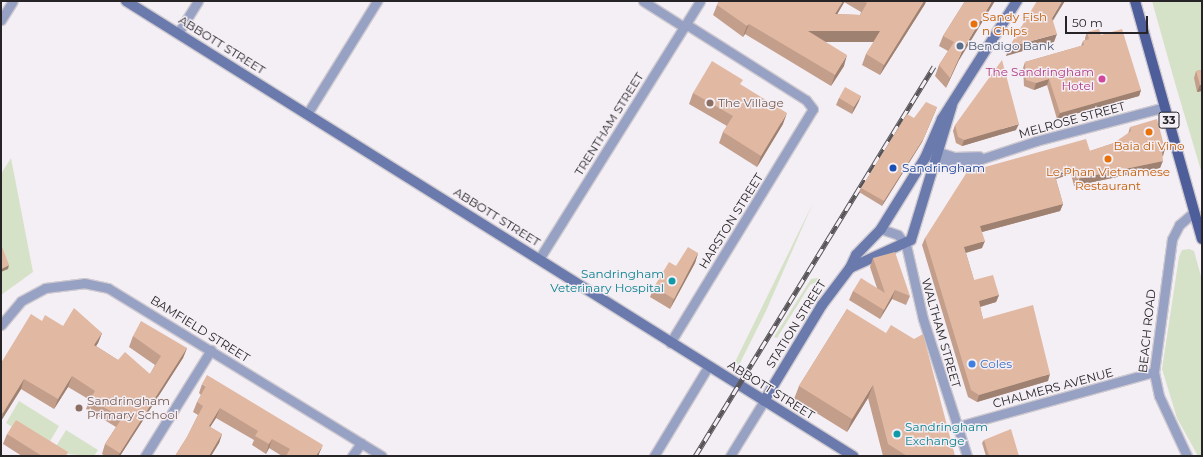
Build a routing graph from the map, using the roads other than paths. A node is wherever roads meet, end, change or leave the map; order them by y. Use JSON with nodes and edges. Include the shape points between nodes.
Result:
{"nodes":[{"id":1,"x":13,"y":1,"type":"edge"},
{"id":2,"x":126,"y":1,"type":"edge"},
{"id":3,"x":198,"y":1,"type":"edge"},
{"id":4,"x":377,"y":1,"type":"edge"},
{"id":5,"x":643,"y":1,"type":"edge"},
{"id":6,"x":700,"y":1,"type":"edge"},
{"id":7,"x":1017,"y":1,"type":"edge"},
{"id":8,"x":1135,"y":1,"type":"edge"},
{"id":9,"x":1,"y":20,"type":"edge"},
{"id":10,"x":685,"y":25,"type":"junction"},
{"id":11,"x":178,"y":33,"type":"junction"},
{"id":12,"x":952,"y":105,"type":"junction"},
{"id":13,"x":1165,"y":107,"type":"junction"},
{"id":14,"x":307,"y":114,"type":"junction"},
{"id":15,"x":927,"y":154,"type":"junction"},
{"id":16,"x":938,"y":156,"type":"junction"},
{"id":17,"x":1194,"y":212,"type":"junction"},
{"id":18,"x":879,"y":232,"type":"junction"},
{"id":19,"x":1202,"y":239,"type":"edge"},
{"id":20,"x":906,"y":244,"type":"junction"},
{"id":21,"x":891,"y":250,"type":"junction"},
{"id":22,"x":539,"y":259,"type":"junction"},
{"id":23,"x":850,"y":268,"type":"junction"},
{"id":24,"x":1,"y":325,"type":"edge"},
{"id":25,"x":670,"y":342,"type":"junction"},
{"id":26,"x":210,"y":350,"type":"junction"},
{"id":27,"x":708,"y":367,"type":"junction"},
{"id":28,"x":1154,"y":372,"type":"junction"},
{"id":29,"x":764,"y":401,"type":"junction"},
{"id":30,"x":958,"y":426,"type":"junction"},
{"id":31,"x":361,"y":442,"type":"junction"},
{"id":32,"x":145,"y":456,"type":"edge"},
{"id":33,"x":352,"y":456,"type":"edge"},
{"id":34,"x":382,"y":456,"type":"edge"},
{"id":35,"x":654,"y":456,"type":"edge"},
{"id":36,"x":730,"y":456,"type":"edge"},
{"id":37,"x":853,"y":456,"type":"edge"},
{"id":38,"x":967,"y":456,"type":"edge"},
{"id":39,"x":1187,"y":456,"type":"edge"}],
"edges":[{"from":1,"to":9,"type":"street"},
{"from":2,"to":11,"type":"street","name":"ABBOTT STREET"},
{"from":3,"to":11,"type":"street"},
{"from":4,"to":14,"type":"street"},
{"from":5,"to":10,"type":"street"},
{"from":6,"to":10,"type":"street","name":"TRENTHAM STREET"},
{"from":7,"to":12,"type":"street","name":"STATION STREET"},
{"from":8,"to":13,"type":"main road","number":"33"},
{"from":10,"to":22,"type":"street","name":"TRENTHAM STREET"},
{"from":10,"to":25,"type":"street","name":"HARSTON STREET","via":[[806,100],[813,107]]},
{"from":11,"to":14,"type":"street","name":"ABBOTT STREET"},
{"from":12,"to":15,"type":"street","name":"STATION STREET"},
{"from":12,"to":16,"type":"street","name":"STATION STREET"},
{"from":13,"to":16,"type":"street","name":"MELROSE STREET","via":[[984,156]]},
{"from":13,"to":17,"type":"main road","number":"33"},
{"from":14,"to":22,"type":"street","name":"ABBOTT STREET"},
{"from":15,"to":16,"type":"street"},
{"from":15,"to":18,"type":"street","name":"STATION STREET"},
{"from":16,"to":20,"type":"street","name":"STATION STREET","via":[[913,236]]},
{"from":17,"to":19,"type":"main road","number":"33"},
{"from":17,"to":28,"type":"street","name":"BEACH ROAD","via":[[1179,225],[1172,239]]},
{"from":18,"to":20,"type":"street","via":[[896,233]]},
{"from":18,"to":21,"type":"street"},
{"from":18,"to":23,"type":"street","name":"STATION STREET","via":[[856,255]]},
{"from":20,"to":21,"type":"street","name":"STATION STREET"},
{"from":20,"to":30,"type":"street","name":"WALTHAM STREET","via":[[923,319]]},
{"from":21,"to":23,"type":"street","name":"STATION STREET"},
{"from":22,"to":25,"type":"street","name":"ABBOTT STREET"},
{"from":23,"to":29,"type":"street","name":"STATION STREET","via":[[822,305]]},
{"from":24,"to":26,"type":"street","name":"BAMFIELD STREET","via":[[13,308],[33,293],[56,285],[84,283],[118,293]]},
{"from":25,"to":27,"type":"street","name":"ABBOTT STREET"},
{"from":26,"to":31,"type":"street","name":"BAMFIELD STREET"},
{"from":26,"to":32,"type":"street"},
{"from":27,"to":29,"type":"street","name":"ABBOTT STREET"},
{"from":27,"to":35,"type":"street"},
{"from":28,"to":30,"type":"street","name":"CHALMERS AVENUE"},
{"from":28,"to":39,"type":"street","name":"BEACH ROAD","via":[[1159,396]]},
{"from":29,"to":36,"type":"street","name":"STATION STREET"},
{"from":29,"to":37,"type":"street","name":"ABBOTT STREET"},
{"from":30,"to":38,"type":"street","name":"WALTHAM STREET"},
{"from":31,"to":33,"type":"street"},
{"from":31,"to":34,"type":"street","name":"BAMFIELD STREET"}]}
